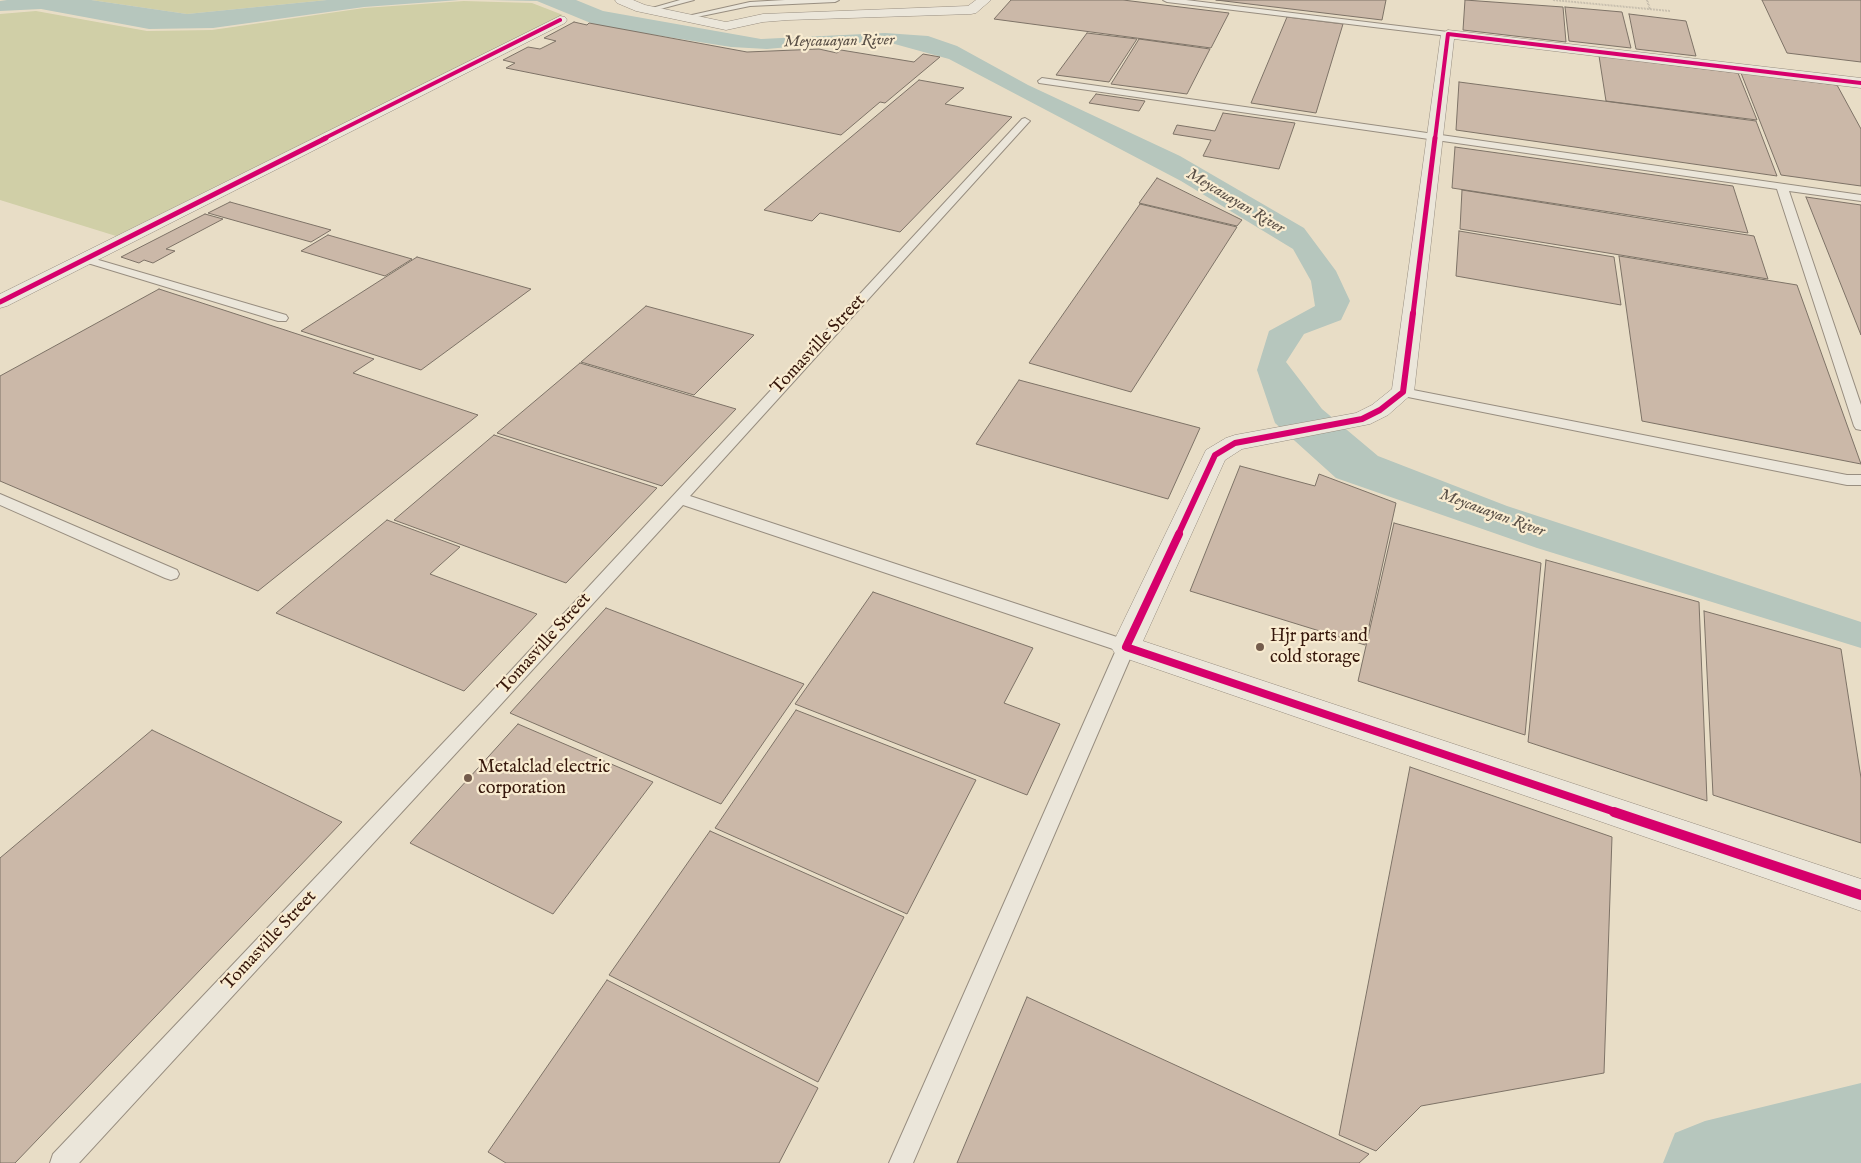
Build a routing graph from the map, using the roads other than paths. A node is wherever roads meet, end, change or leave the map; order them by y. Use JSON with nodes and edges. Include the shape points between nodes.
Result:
{"nodes":[{"id":1,"x":625,"y":0,"type":"edge"},
{"id":2,"x":690,"y":0,"type":"edge"},
{"id":3,"x":835,"y":0,"type":"edge"},
{"id":4,"x":898,"y":0,"type":"edge"},
{"id":5,"x":984,"y":0,"type":"edge"},
{"id":6,"x":1167,"y":0,"type":"edge"},
{"id":7,"x":765,"y":1,"type":"edge"},
{"id":8,"x":1181,"y":1,"type":"edge"},
{"id":9,"x":649,"y":10,"type":"junction"},
{"id":10,"x":890,"y":13,"type":"junction"},
{"id":11,"x":687,"y":18,"type":"junction"},
{"id":12,"x":763,"y":18,"type":"junction"},
{"id":13,"x":560,"y":20,"type":"dead end"},
{"id":14,"x":1448,"y":34,"type":"junction"},
{"id":15,"x":1042,"y":80,"type":"dead end"},
{"id":16,"x":1861,"y":83,"type":"edge"},
{"id":17,"x":1025,"y":121,"type":"dead end"},
{"id":18,"x":1435,"y":137,"type":"junction"},
{"id":19,"x":1782,"y":187,"type":"junction"},
{"id":20,"x":1861,"y":198,"type":"edge"},
{"id":21,"x":85,"y":260,"type":"junction"},
{"id":22,"x":0,"y":302,"type":"edge"},
{"id":23,"x":282,"y":318,"type":"dead end"},
{"id":24,"x":1403,"y":392,"type":"junction"},
{"id":25,"x":1861,"y":426,"type":"edge"},
{"id":26,"x":1861,"y":480,"type":"edge"},
{"id":27,"x":679,"y":498,"type":"junction"},
{"id":28,"x":0,"y":499,"type":"edge"},
{"id":29,"x":171,"y":574,"type":"dead end"},
{"id":30,"x":1126,"y":647,"type":"junction"},
{"id":31,"x":1861,"y":895,"type":"edge"},
{"id":32,"x":62,"y":1163,"type":"edge"},
{"id":33,"x":901,"y":1163,"type":"edge"}],
"edges":[{"from":1,"to":9,"type":"street"},
{"from":2,"to":9,"type":"lane"},
{"from":3,"to":7,"type":"lane"},
{"from":4,"to":10,"type":"street"},
{"from":5,"to":10,"type":"street","via":[[971,10]]},
{"from":6,"to":8,"type":"lane"},
{"from":7,"to":11,"type":"lane"},
{"from":7,"to":12,"type":"lane"},
{"from":8,"to":14,"type":"lane"},
{"from":9,"to":11,"type":"street"},
{"from":10,"to":12,"type":"street"},
{"from":11,"to":12,"type":"street","via":[[726,26]]},
{"from":13,"to":21,"type":"street"},
{"from":14,"to":16,"type":"street"},
{"from":14,"to":18,"type":"street"},
{"from":15,"to":18,"type":"lane"},
{"from":17,"to":27,"type":"lane","name":"Tomasville Street"},
{"from":18,"to":19,"type":"lane"},
{"from":18,"to":24,"type":"street"},
{"from":19,"to":20,"type":"lane"},
{"from":19,"to":25,"type":"lane"},
{"from":21,"to":22,"type":"street"},
{"from":21,"to":23,"type":"lane"},
{"from":24,"to":26,"type":"lane","via":[[1847,480]]},
{"from":24,"to":30,"type":"street","via":[[1362,419],[1235,443],[1215,455]]},
{"from":27,"to":30,"type":"lane"},
{"from":27,"to":32,"type":"lane","name":"Tomasville Street"},
{"from":28,"to":29,"type":"lane"},
{"from":30,"to":31,"type":"street"},
{"from":30,"to":33,"type":"lane"}]}
